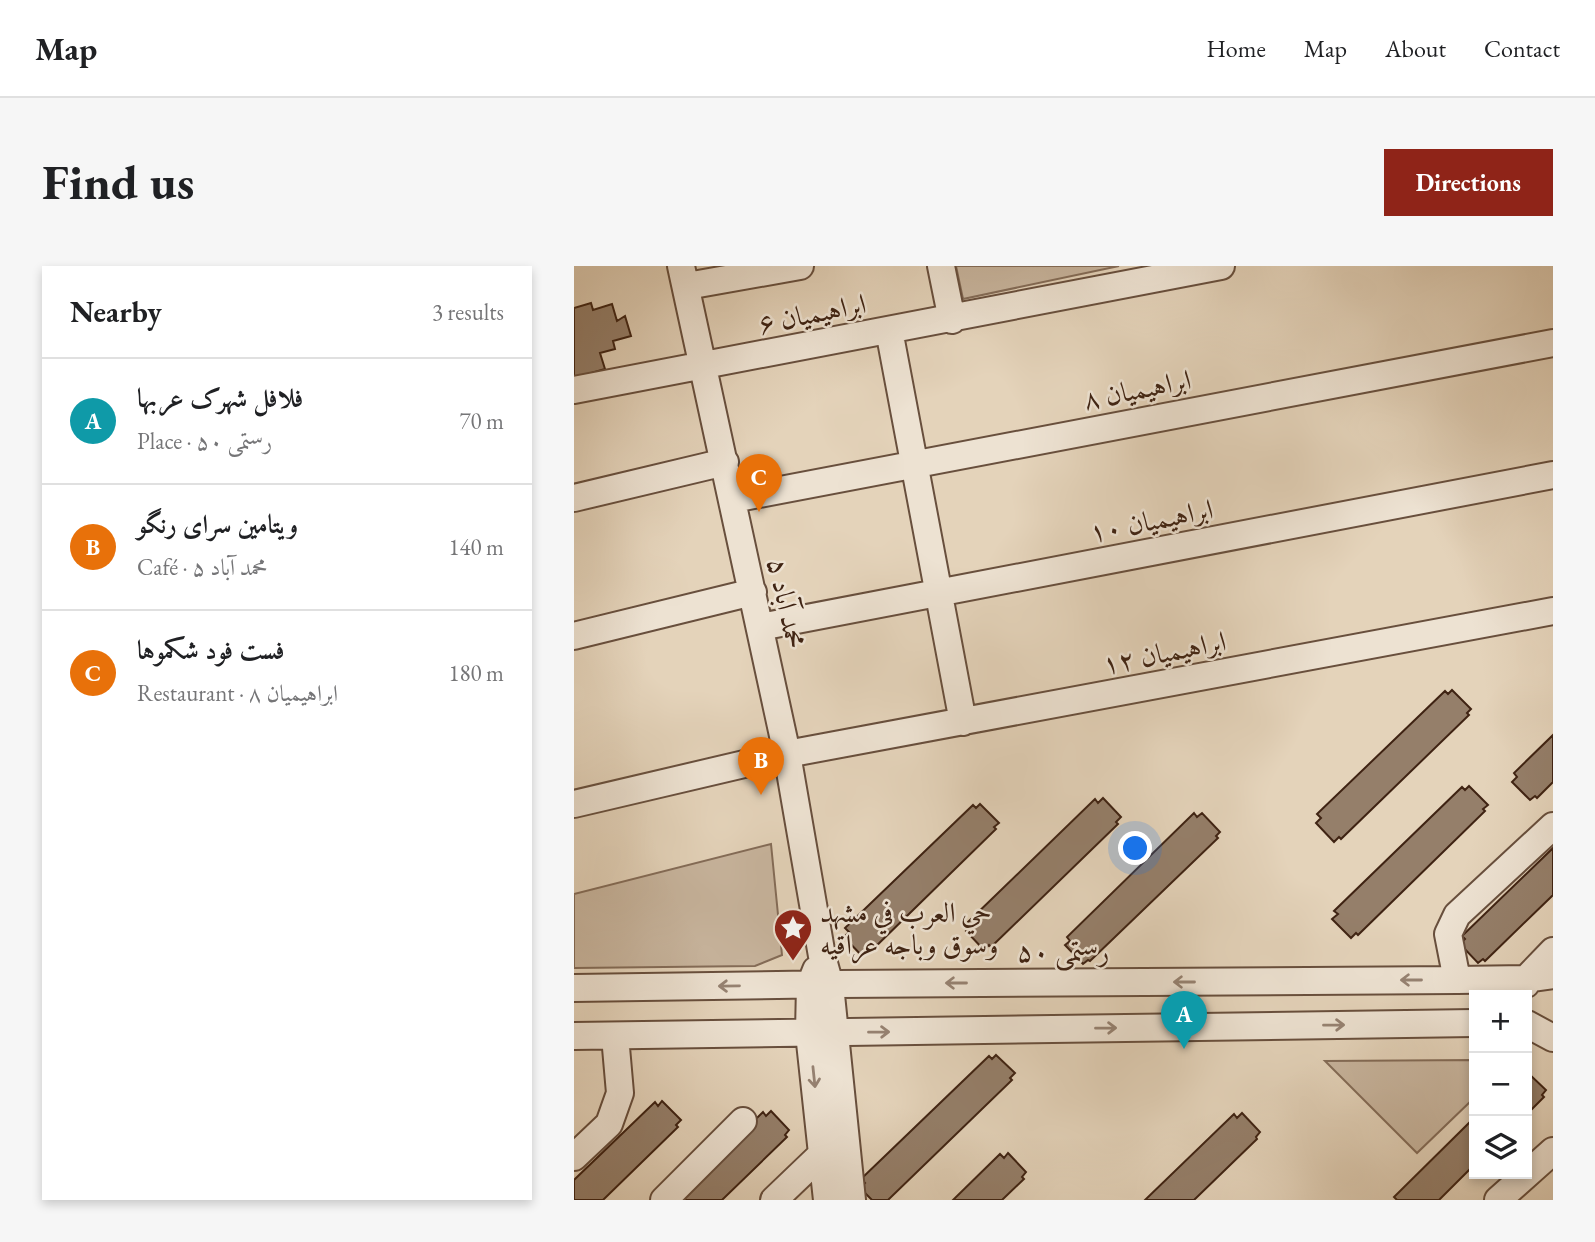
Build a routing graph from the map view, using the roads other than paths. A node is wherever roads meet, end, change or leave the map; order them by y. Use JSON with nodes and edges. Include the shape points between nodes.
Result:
{"nodes":[{"id":1,"x":800,"y":266,"type":"edge"},
{"id":2,"x":941,"y":266,"type":"edge"},
{"id":3,"x":1222,"y":266,"type":"edge"},
{"id":4,"x":684,"y":276,"type":"edge"},
{"id":5,"x":952,"y":320,"type":"junction"},
{"id":6,"x":889,"y":330,"type":"junction"},
{"id":7,"x":1553,"y":343,"type":"edge"},
{"id":8,"x":704,"y":365,"type":"junction"},
{"id":9,"x":574,"y":390,"type":"edge"},
{"id":10,"x":725,"y":462,"type":"junction"},
{"id":11,"x":914,"y":464,"type":"junction"},
{"id":12,"x":1553,"y":475,"type":"edge"},
{"id":13,"x":574,"y":498,"type":"edge"},
{"id":14,"x":733,"y":499,"type":"junction"},
{"id":15,"x":752,"y":592,"type":"junction"},
{"id":16,"x":938,"y":593,"type":"junction"},
{"id":17,"x":1553,"y":611,"type":"edge"},
{"id":18,"x":760,"y":627,"type":"junction"},
{"id":19,"x":574,"y":636,"type":"edge"},
{"id":20,"x":962,"y":722,"type":"junction"},
{"id":21,"x":787,"y":754,"type":"junction"},
{"id":22,"x":574,"y":804,"type":"edge"},
{"id":23,"x":1553,"y":826,"type":"edge"},
{"id":24,"x":1553,"y":951,"type":"edge"},
{"id":25,"x":1553,"y":975,"type":"edge"},
{"id":26,"x":1457,"y":980,"type":"junction"},
{"id":27,"x":820,"y":985,"type":"junction"},
{"id":28,"x":1526,"y":987,"type":"edge"},
{"id":29,"x":574,"y":988,"type":"edge"},
{"id":30,"x":1469,"y":1023,"type":"edge"},
{"id":31,"x":1532,"y":1027,"type":"edge"},
{"id":32,"x":822,"y":1033,"type":"junction"},
{"id":33,"x":574,"y":1036,"type":"edge"},
{"id":34,"x":615,"y":1036,"type":"junction"},
{"id":35,"x":1553,"y":1038,"type":"edge"},
{"id":36,"x":743,"y":1121,"type":"dead end"},
{"id":37,"x":1553,"y":1151,"type":"edge"},
{"id":38,"x":822,"y":1154,"type":"junction"},
{"id":39,"x":574,"y":1157,"type":"edge"},
{"id":40,"x":1553,"y":1161,"type":"edge"},
{"id":41,"x":664,"y":1200,"type":"edge"},
{"id":42,"x":774,"y":1200,"type":"edge"},
{"id":43,"x":827,"y":1200,"type":"edge"},
{"id":44,"x":852,"y":1200,"type":"edge"},
{"id":45,"x":1498,"y":1200,"type":"edge"},
{"id":46,"x":1517,"y":1200,"type":"edge"}],
"edges":[{"from":1,"to":4,"type":"street"},
{"from":2,"to":5,"type":"street"},
{"from":3,"to":5,"type":"street","name":"ابراهیمیان ۶"},
{"from":4,"to":8,"type":"street","name":"محمد آباد ۵"},
{"from":5,"to":6,"type":"street","name":"ابراهیمیان ۶"},
{"from":6,"to":8,"type":"street","name":"ابراهیمیان ۶"},
{"from":6,"to":11,"type":"street"},
{"from":7,"to":11,"type":"street","name":"ابراهیمیان ۸"},
{"from":8,"to":9,"type":"street","name":"ابراهیمیان ۶"},
{"from":8,"to":10,"type":"street","name":"محمد آباد ۵"},
{"from":10,"to":13,"type":"street"},
{"from":10,"to":14,"type":"street","name":"محمد آباد ۵"},
{"from":11,"to":14,"type":"street","name":"ابراهیمیان ۸"},
{"from":11,"to":16,"type":"street"},
{"from":12,"to":16,"type":"street","name":"ابراهیمیان ۱۰"},
{"from":14,"to":15,"type":"street","name":"محمد آباد ۵"},
{"from":15,"to":18,"type":"street","name":"محمد آباد ۵"},
{"from":15,"to":19,"type":"street"},
{"from":16,"to":18,"type":"street","name":"ابراهیمیان ۱۰"},
{"from":16,"to":20,"type":"street"},
{"from":17,"to":20,"type":"street","name":"ابراهیمیان ۱۲"},
{"from":18,"to":21,"type":"street","name":"محمد آباد ۵"},
{"from":20,"to":21,"type":"street","name":"ابراهیمیان ۱۲"},
{"from":21,"to":22,"type":"street","name":"ابراهیمیان ۱۲"},
{"from":21,"to":27,"type":"street","name":"محمد آباد ۵","via":[[822,956]]},
{"from":23,"to":26,"type":"street","via":[[1457,915],[1448,934]]},
{"from":24,"to":28,"type":"street"},
{"from":25,"to":28,"type":"street","name":"رستمی ۵۰"},
{"from":26,"to":27,"type":"street","name":"رستمی ۵۰","one_way":true},
{"from":26,"to":28,"type":"street","name":"رستمی ۵۰"},
{"from":27,"to":29,"type":"street","name":"رستمی ۵۰","one_way":true},
{"from":27,"to":32,"type":"street","name":"محمد آباد ۵"},
{"from":32,"to":30,"type":"street","one_way":true},
{"from":31,"to":35,"type":"street"},
{"from":32,"to":34,"type":"street"},
{"from":32,"to":38,"type":"street","one_way":true},
{"from":32,"to":44,"type":"street"},
{"from":33,"to":34,"type":"street"},
{"from":34,"to":39,"type":"street","via":[[620,1093],[609,1124]]},
{"from":36,"to":41,"type":"street"},
{"from":37,"to":45,"type":"street"},
{"from":38,"to":42,"type":"street"},
{"from":38,"to":43,"type":"street"},
{"from":40,"to":46,"type":"street"}]}
